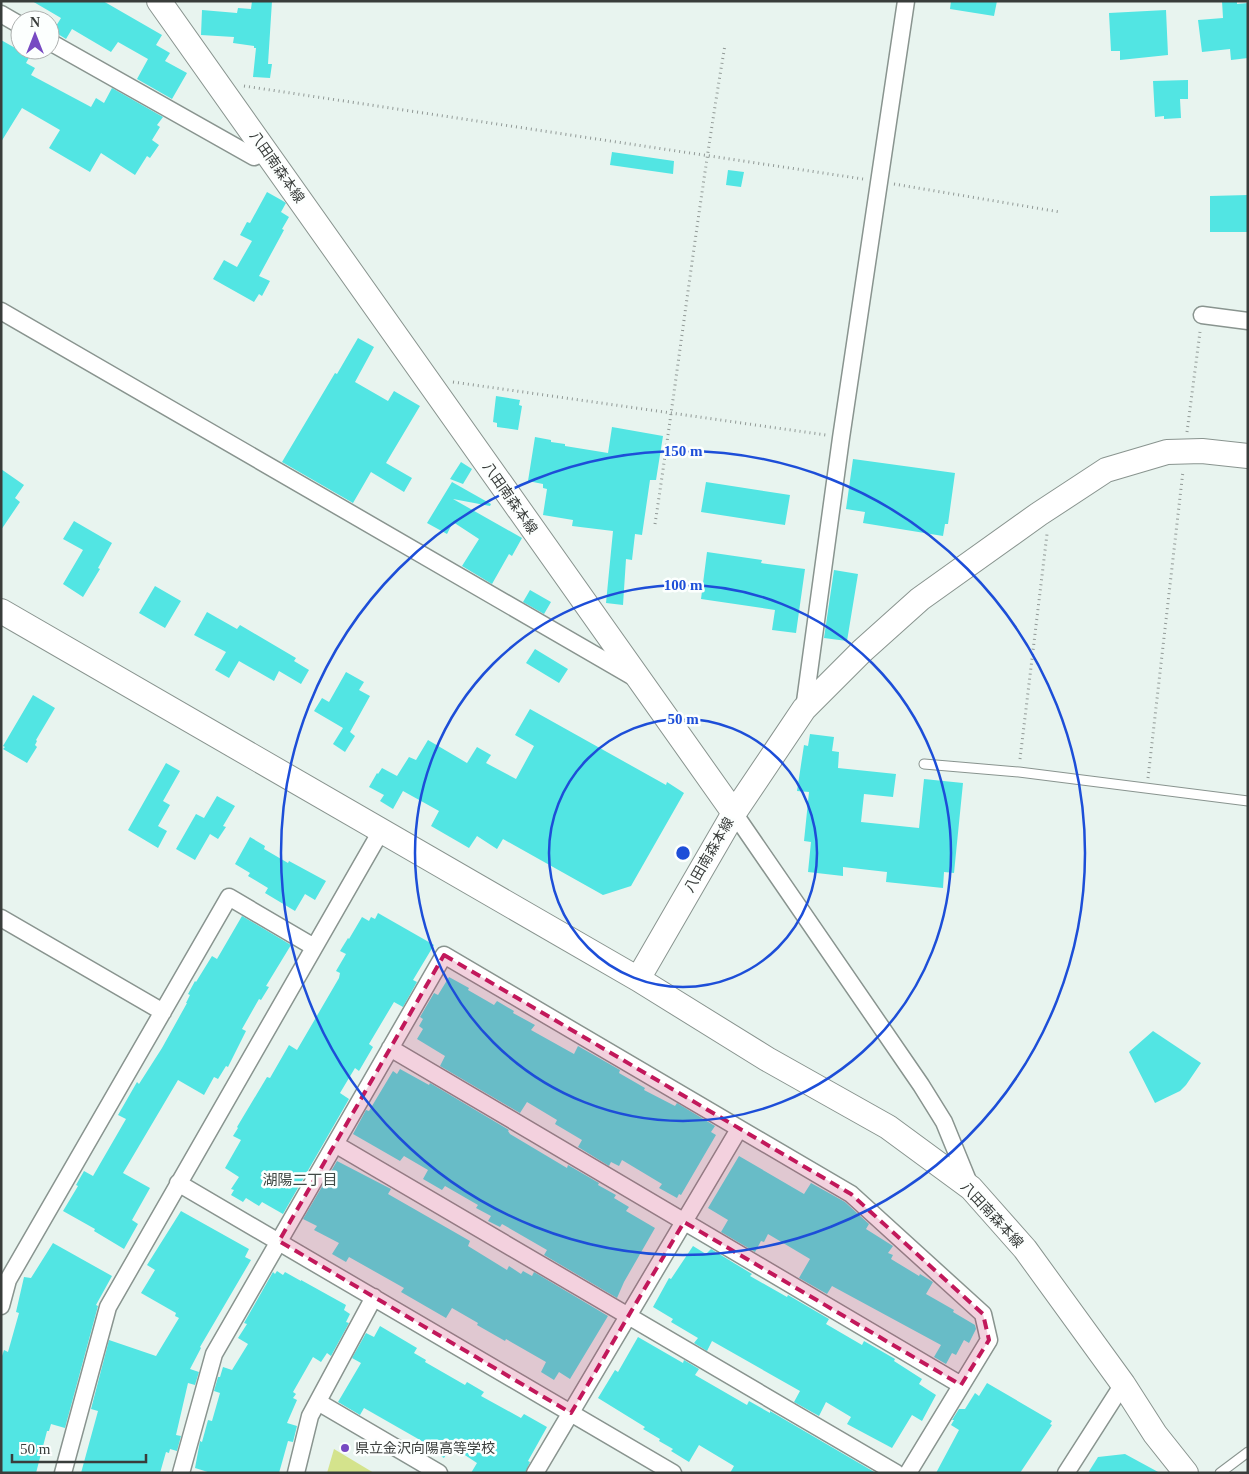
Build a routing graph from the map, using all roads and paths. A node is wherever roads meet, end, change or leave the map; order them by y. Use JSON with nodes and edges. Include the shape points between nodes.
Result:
{"nodes":[{"id":1,"x":159,"y":1,"type":"edge"},
{"id":2,"x":906,"y":1,"type":"edge"},
{"id":3,"x":725,"y":46,"type":"dead end"},
{"id":4,"x":60,"y":48,"type":"edge"},
{"id":5,"x":216,"y":81,"type":"junction"},
{"id":6,"x":265,"y":152,"type":"junction"},
{"id":7,"x":706,"y":155,"type":"junction"},
{"id":8,"x":878,"y":182,"type":"junction"},
{"id":9,"x":1060,"y":212,"type":"dead end"},
{"id":10,"x":1,"y":311,"type":"edge"},
{"id":11,"x":1202,"y":316,"type":"joint"},
{"id":12,"x":1248,"y":321,"type":"edge"},
{"id":13,"x":426,"y":378,"type":"junction"},
{"id":14,"x":672,"y":413,"type":"junction"},
{"id":15,"x":841,"y":438,"type":"junction"},
{"id":16,"x":1185,"y":452,"type":"junction"},
{"id":17,"x":1248,"y":456,"type":"edge"},
{"id":18,"x":1039,"y":514,"type":"junction"},
{"id":19,"x":655,"y":524,"type":"dead end"},
{"id":20,"x":1,"y":611,"type":"edge"},
{"id":21,"x":639,"y":680,"type":"junction"},
{"id":22,"x":804,"y":709,"type":"junction"},
{"id":23,"x":924,"y":764,"type":"dead end"},
{"id":24,"x":1019,"y":772,"type":"junction"},
{"id":25,"x":1147,"y":788,"type":"junction"},
{"id":26,"x":1248,"y":801,"type":"edge"},
{"id":27,"x":734,"y":813,"type":"junction"},
{"id":28,"x":381,"y":831,"type":"junction"},
{"id":29,"x":1,"y":918,"type":"edge"},
{"id":30,"x":314,"y":947,"type":"junction"},
{"id":31,"x":638,"y":979,"type":"junction"},
{"id":32,"x":163,"y":1012,"type":"junction"},
{"id":33,"x":390,"y":1048,"type":"junction"},
{"id":34,"x":739,"y":1128,"type":"junction"},
{"id":35,"x":335,"y":1144,"type":"junction"},
{"id":36,"x":178,"y":1183,"type":"junction"},
{"id":37,"x":971,"y":1188,"type":"junction"},
{"id":38,"x":684,"y":1222,"type":"junction"},
{"id":39,"x":279,"y":1241,"type":"junction"},
{"id":40,"x":374,"y":1297,"type":"junction"},
{"id":41,"x":1,"y":1306,"type":"edge"},
{"id":42,"x":628,"y":1316,"type":"junction"},
{"id":43,"x":1123,"y":1384,"type":"junction"},
{"id":44,"x":961,"y":1385,"type":"junction"},
{"id":45,"x":318,"y":1402,"type":"junction"},
{"id":46,"x":571,"y":1413,"type":"junction"},
{"id":47,"x":1248,"y":1452,"type":"edge"},
{"id":48,"x":63,"y":1473,"type":"edge"},
{"id":49,"x":181,"y":1473,"type":"edge"},
{"id":50,"x":296,"y":1473,"type":"edge"},
{"id":51,"x":439,"y":1473,"type":"edge"},
{"id":52,"x":536,"y":1473,"type":"edge"},
{"id":53,"x":673,"y":1473,"type":"edge"},
{"id":54,"x":896,"y":1473,"type":"edge"},
{"id":55,"x":908,"y":1473,"type":"edge"},
{"id":56,"x":1066,"y":1473,"type":"edge"},
{"id":57,"x":1186,"y":1473,"type":"edge"},
{"id":58,"x":1220,"y":1473,"type":"edge"}],
"edges":[{"from":1,"to":5,"type":"main road","name":"八田南森本線"},
{"from":2,"to":8,"type":"street"},
{"from":3,"to":7,"type":"path"},
{"from":4,"to":6,"type":"street","via":[[254,158]]},
{"from":5,"to":6,"type":"main road","name":"八田南森本線"},
{"from":5,"to":7,"type":"path"},
{"from":6,"to":13,"type":"main road","name":"八田南森本線"},
{"from":7,"to":8,"type":"path"},
{"from":7,"to":14,"type":"path"},
{"from":8,"to":9,"type":"path"},
{"from":8,"to":15,"type":"street"},
{"from":10,"to":21,"type":"street"},
{"from":11,"to":12,"type":"street"},
{"from":11,"to":16,"type":"path"},
{"from":13,"to":14,"type":"path"},
{"from":13,"to":21,"type":"main road","name":"八田南森本線"},
{"from":14,"to":15,"type":"path"},
{"from":14,"to":19,"type":"path"},
{"from":15,"to":22,"type":"street"},
{"from":16,"to":17,"type":"main road"},
{"from":16,"to":18,"type":"main road","via":[[1167,452],[1106,470]]},
{"from":16,"to":25,"type":"path"},
{"from":18,"to":22,"type":"main road","via":[[920,599]]},
{"from":18,"to":24,"type":"path","via":[[1047,531]]},
{"from":20,"to":28,"type":"main road"},
{"from":21,"to":27,"type":"main road","name":"八田南森本線"},
{"from":22,"to":27,"type":"main road"},
{"from":23,"to":24,"type":"lane"},
{"from":24,"to":25,"type":"lane"},
{"from":25,"to":26,"type":"lane"},
{"from":27,"to":31,"type":"main road","name":"八田南森本線"},
{"from":27,"to":37,"type":"street","via":[[944,1122]]},
{"from":28,"to":30,"type":"street"},
{"from":28,"to":31,"type":"main road"},
{"from":29,"to":32,"type":"street"},
{"from":30,"to":32,"type":"street","via":[[229,897]]},
{"from":30,"to":36,"type":"street"},
{"from":31,"to":37,"type":"main road","name":"八田南森本線","via":[[767,1059],[888,1127]]},
{"from":32,"to":41,"type":"street","via":[[8,1280]]},
{"from":33,"to":34,"type":"street","via":[[444,955]]},
{"from":33,"to":35,"type":"street"},
{"from":33,"to":38,"type":"street"},
{"from":34,"to":38,"type":"street"},
{"from":34,"to":44,"type":"street","via":[[851,1194],[983,1314],[988,1340]]},
{"from":35,"to":39,"type":"street"},
{"from":35,"to":42,"type":"street"},
{"from":36,"to":39,"type":"street"},
{"from":36,"to":48,"type":"street","via":[[108,1307]]},
{"from":37,"to":43,"type":"main road","name":"八田南森本線","via":[[1025,1249]]},
{"from":38,"to":42,"type":"street"},
{"from":38,"to":44,"type":"street"},
{"from":39,"to":40,"type":"street"},
{"from":39,"to":49,"type":"street","via":[[214,1354]]},
{"from":40,"to":45,"type":"street"},
{"from":40,"to":46,"type":"street"},
{"from":42,"to":46,"type":"street"},
{"from":42,"to":54,"type":"street"},
{"from":43,"to":56,"type":"street"},
{"from":43,"to":57,"type":"main road","name":"八田南森本線","via":[[1155,1434]]},
{"from":44,"to":55,"type":"street"},
{"from":45,"to":50,"type":"street","via":[[310,1416]]},
{"from":45,"to":51,"type":"street"},
{"from":46,"to":52,"type":"street"},
{"from":46,"to":53,"type":"street"},
{"from":47,"to":58,"type":"lane"}]}
